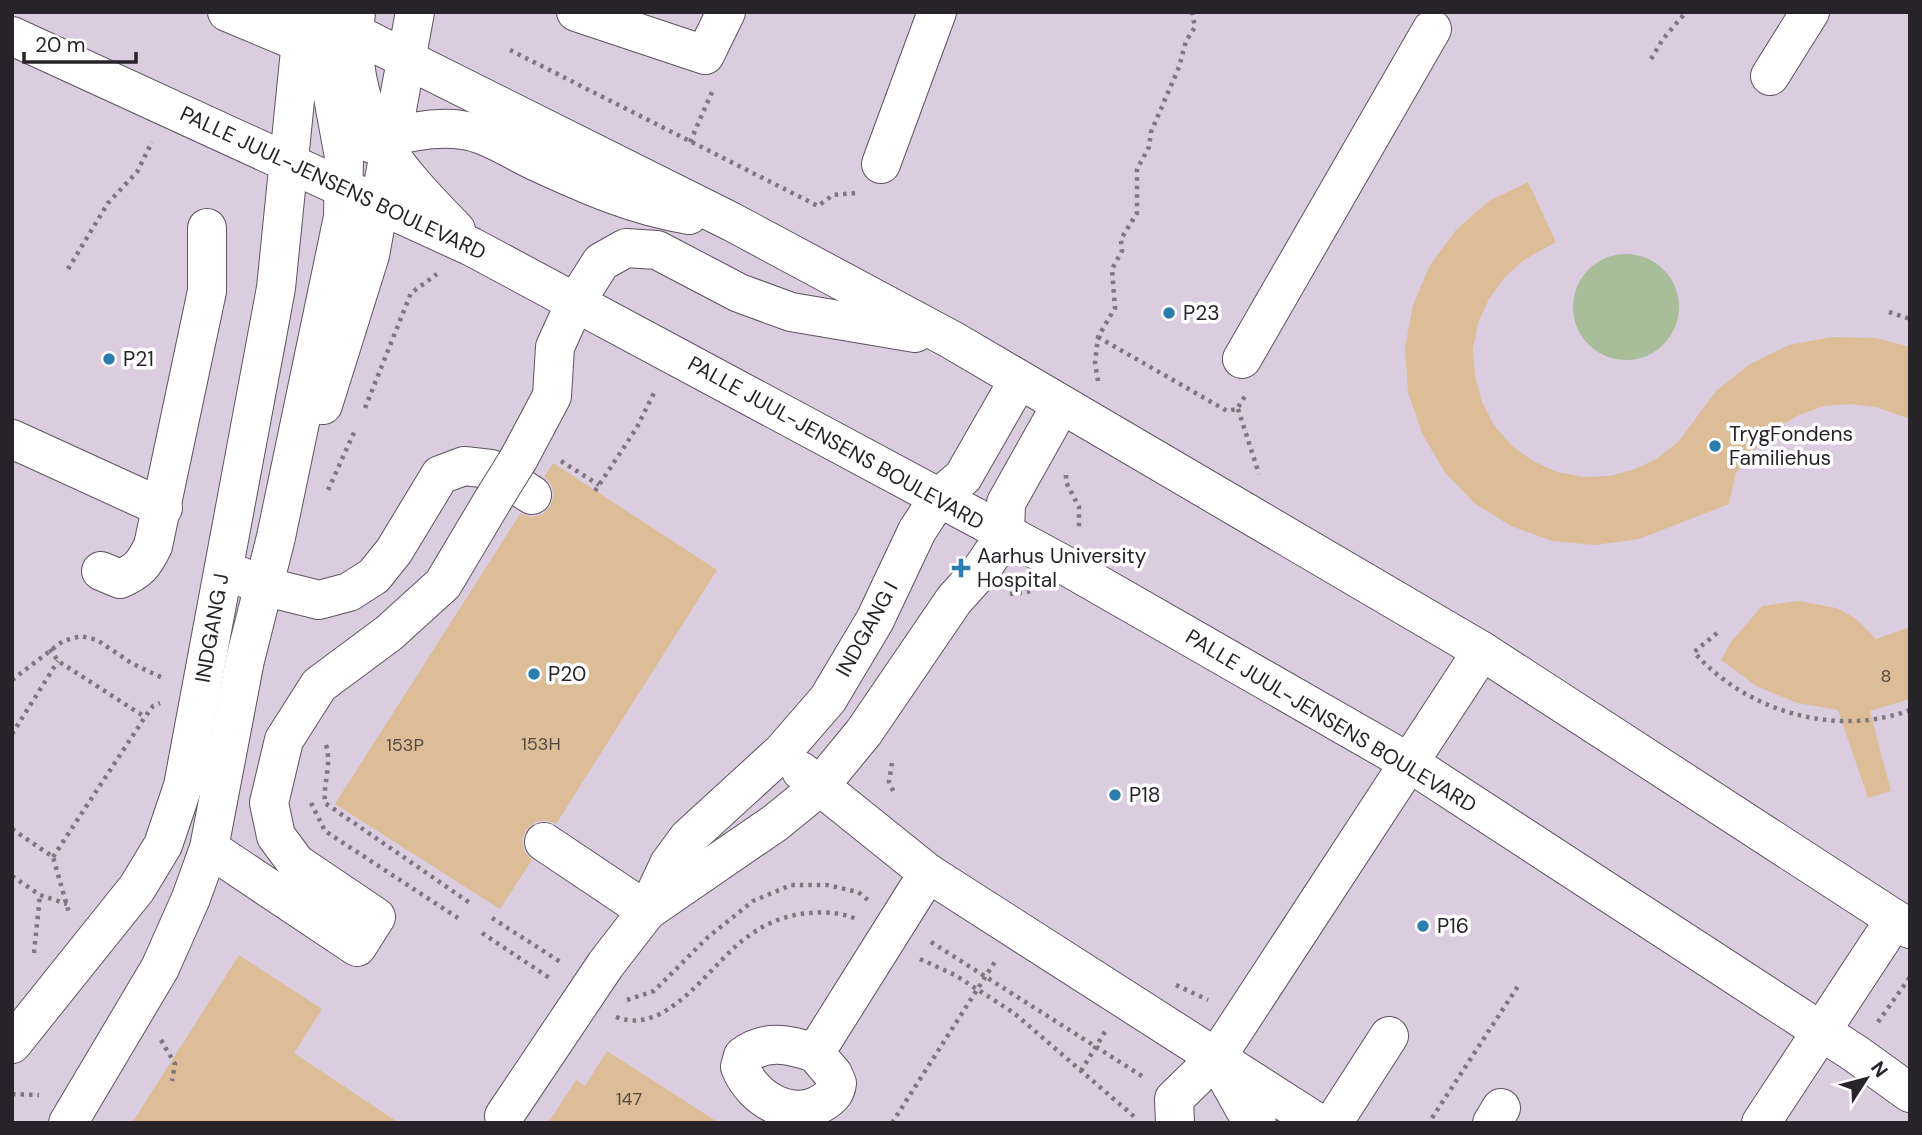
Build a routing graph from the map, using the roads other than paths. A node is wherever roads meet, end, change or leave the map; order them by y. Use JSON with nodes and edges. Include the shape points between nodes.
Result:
{"nodes":[{"id":1,"x":227,"y":12,"type":"edge"},
{"id":2,"x":576,"y":12,"type":"edge"},
{"id":3,"x":726,"y":12,"type":"edge"},
{"id":4,"x":937,"y":12,"type":"edge"},
{"id":5,"x":1810,"y":12,"type":"edge"},
{"id":6,"x":415,"y":15,"type":"edge"},
{"id":7,"x":306,"y":25,"type":"edge"},
{"id":8,"x":1432,"y":29,"type":"dead end"},
{"id":9,"x":12,"y":36,"type":"edge"},
{"id":10,"x":371,"y":41,"type":"edge"},
{"id":11,"x":1770,"y":76,"type":"dead end"},
{"id":12,"x":387,"y":145,"type":"junction"},
{"id":13,"x":881,"y":164,"type":"road end"},
{"id":14,"x":324,"y":170,"type":"junction"},
{"id":15,"x":380,"y":204,"type":"junction"},
{"id":16,"x":732,"y":222,"type":"junction"},
{"id":17,"x":207,"y":228,"type":"dead end"},
{"id":18,"x":472,"y":247,"type":"junction"},
{"id":19,"x":575,"y":303,"type":"junction"},
{"id":20,"x":952,"y":340,"type":"junction"},
{"id":21,"x":1242,"y":359,"type":"dead end"},
{"id":22,"x":1018,"y":381,"type":"junction"},
{"id":23,"x":1061,"y":405,"type":"junction"},
{"id":24,"x":12,"y":439,"type":"edge"},
{"id":25,"x":532,"y":495,"type":"dead end"},
{"id":26,"x":939,"y":497,"type":"junction"},
{"id":27,"x":163,"y":508,"type":"junction"},
{"id":28,"x":1005,"y":535,"type":"junction"},
{"id":29,"x":276,"y":537,"type":"junction"},
{"id":30,"x":222,"y":568,"type":"junction"},
{"id":31,"x":101,"y":571,"type":"dead end"},
{"id":32,"x":263,"y":586,"type":"junction"},
{"id":33,"x":390,"y":633,"type":"junction"},
{"id":34,"x":1482,"y":651,"type":"junction"},
{"id":35,"x":237,"y":698,"type":"junction"},
{"id":36,"x":782,"y":752,"type":"junction"},
{"id":37,"x":1408,"y":762,"type":"junction"},
{"id":38,"x":818,"y":788,"type":"junction"},
{"id":39,"x":544,"y":842,"type":"dead end"},
{"id":40,"x":209,"y":848,"type":"junction"},
{"id":41,"x":928,"y":873,"type":"junction"},
{"id":42,"x":647,"y":911,"type":"junction"},
{"id":43,"x":1902,"y":924,"type":"edge"},
{"id":44,"x":1822,"y":1033,"type":"junction"},
{"id":45,"x":1389,"y":1036,"type":"dead end"},
{"id":46,"x":12,"y":1044,"type":"edge"},
{"id":47,"x":815,"y":1053,"type":"dead end"},
{"id":48,"x":1216,"y":1058,"type":"junction"},
{"id":49,"x":1910,"y":1093,"type":"edge"},
{"id":50,"x":504,"y":1121,"type":"edge"},
{"id":51,"x":68,"y":1123,"type":"edge"},
{"id":52,"x":1175,"y":1123,"type":"edge"},
{"id":53,"x":1257,"y":1123,"type":"edge"},
{"id":54,"x":1318,"y":1123,"type":"edge"},
{"id":55,"x":1333,"y":1123,"type":"edge"},
{"id":56,"x":1761,"y":1123,"type":"edge"}],
"edges":[{"from":1,"to":7,"type":"street"},
{"from":2,"to":3,"type":"street","via":[[705,55]]},
{"from":4,"to":13,"type":"street"},
{"from":5,"to":11,"type":"street"},
{"from":6,"to":10,"type":"street"},
{"from":7,"to":10,"type":"street"},
{"from":7,"to":14,"type":"street"},
{"from":7,"to":14,"type":"street","via":[[331,86]]},
{"from":8,"to":21,"type":"street"},
{"from":9,"to":14,"type":"street","name":"PALLE JUUL-JENSENS BOULEVARD"},
{"from":10,"to":12,"type":"street"},
{"from":10,"to":12,"type":"street","via":[[363,99]]},
{"from":10,"to":16,"type":"street"},
{"from":12,"to":14,"type":"street"},
{"from":12,"to":15,"type":"street"},
{"from":12,"to":16,"type":"street","via":[[427,130],[463,130],[647,208]]},
{"from":12,"to":18,"type":"street"},
{"from":14,"to":15,"type":"street","name":"PALLE JUUL-JENSENS BOULEVARD"},
{"from":14,"to":29,"type":"street","via":[[343,217]]},
{"from":14,"to":30,"type":"street","name":"INDGANG J","via":[[284,215],[276,289]]},
{"from":15,"to":18,"type":"street","name":"PALLE JUUL-JENSENS BOULEVARD"},
{"from":15,"to":29,"type":"street","via":[[360,292]]},
{"from":16,"to":20,"type":"street"},
{"from":17,"to":27,"type":"street","via":[[207,291]]},
{"from":18,"to":19,"type":"street","name":"PALLE JUUL-JENSENS BOULEVARD"},
{"from":19,"to":20,"type":"street","via":[[601,262],[625,248],[657,250],[739,293],[791,312]]},
{"from":19,"to":26,"type":"street","name":"PALLE JUUL-JENSENS BOULEVARD"},
{"from":19,"to":33,"type":"street","bridge":true,"via":[[555,346],[552,396],[519,458],[443,584]]},
{"from":20,"to":22,"type":"street"},
{"from":22,"to":23,"type":"street"},
{"from":22,"to":26,"type":"street","name":"INDGANG I","via":[[963,477]]},
{"from":23,"to":28,"type":"street","via":[[1006,503]]},
{"from":23,"to":34,"type":"street"},
{"from":24,"to":27,"type":"street"},
{"from":25,"to":32,"type":"street","via":[[491,469],[464,466],[440,475],[394,551],[374,576],[349,592],[319,600]]},
{"from":26,"to":28,"type":"street","name":"PALLE JUUL-JENSENS BOULEVARD"},
{"from":26,"to":36,"type":"street","name":"INDGANG I","via":[[917,531],[876,620],[828,699]]},
{"from":27,"to":31,"type":"street","via":[[142,568],[120,579]]},
{"from":28,"to":37,"type":"street","name":"PALLE JUUL-JENSENS BOULEVARD"},
{"from":28,"to":38,"type":"street","via":[[954,600],[864,732]]},
{"from":29,"to":32,"type":"street","name":"INDGANG J"},
{"from":30,"to":32,"type":"street"},
{"from":30,"to":46,"type":"street","name":"INDGANG J","via":[[183,786],[163,845],[112,921]]},
{"from":32,"to":35,"type":"street","name":"INDGANG J"},
{"from":33,"to":35,"type":"street","via":[[325,666],[281,713]]},
{"from":33,"to":40,"type":"street","via":[[319,685],[284,740],[269,803],[276,836],[296,863],[376,917],[357,947]]},
{"from":34,"to":37,"type":"street"},
{"from":34,"to":43,"type":"street"},
{"from":35,"to":40,"type":"street","name":"INDGANG J"},
{"from":36,"to":38,"type":"street"},
{"from":36,"to":42,"type":"street","name":"INDGANG I","via":[[688,838],[668,864]]},
{"from":37,"to":44,"type":"street","name":"PALLE JUUL-JENSENS BOULEVARD"},
{"from":37,"to":48,"type":"street"},
{"from":38,"to":41,"type":"street"},
{"from":38,"to":42,"type":"street"},
{"from":39,"to":42,"type":"street"},
{"from":40,"to":51,"type":"street","name":"INDGANG J","via":[[160,968]]},
{"from":41,"to":47,"type":"street"},
{"from":41,"to":48,"type":"street"},
{"from":42,"to":50,"type":"street","via":[[606,964]]},
{"from":43,"to":44,"type":"street"},
{"from":44,"to":49,"type":"street","name":"PALLE JUUL-JENSENS BOULEVARD"},
{"from":44,"to":56,"type":"street"},
{"from":45,"to":55,"type":"street"},
{"from":48,"to":52,"type":"street","via":[[1174,1099]]},
{"from":48,"to":53,"type":"street"},
{"from":48,"to":54,"type":"street"}]}
